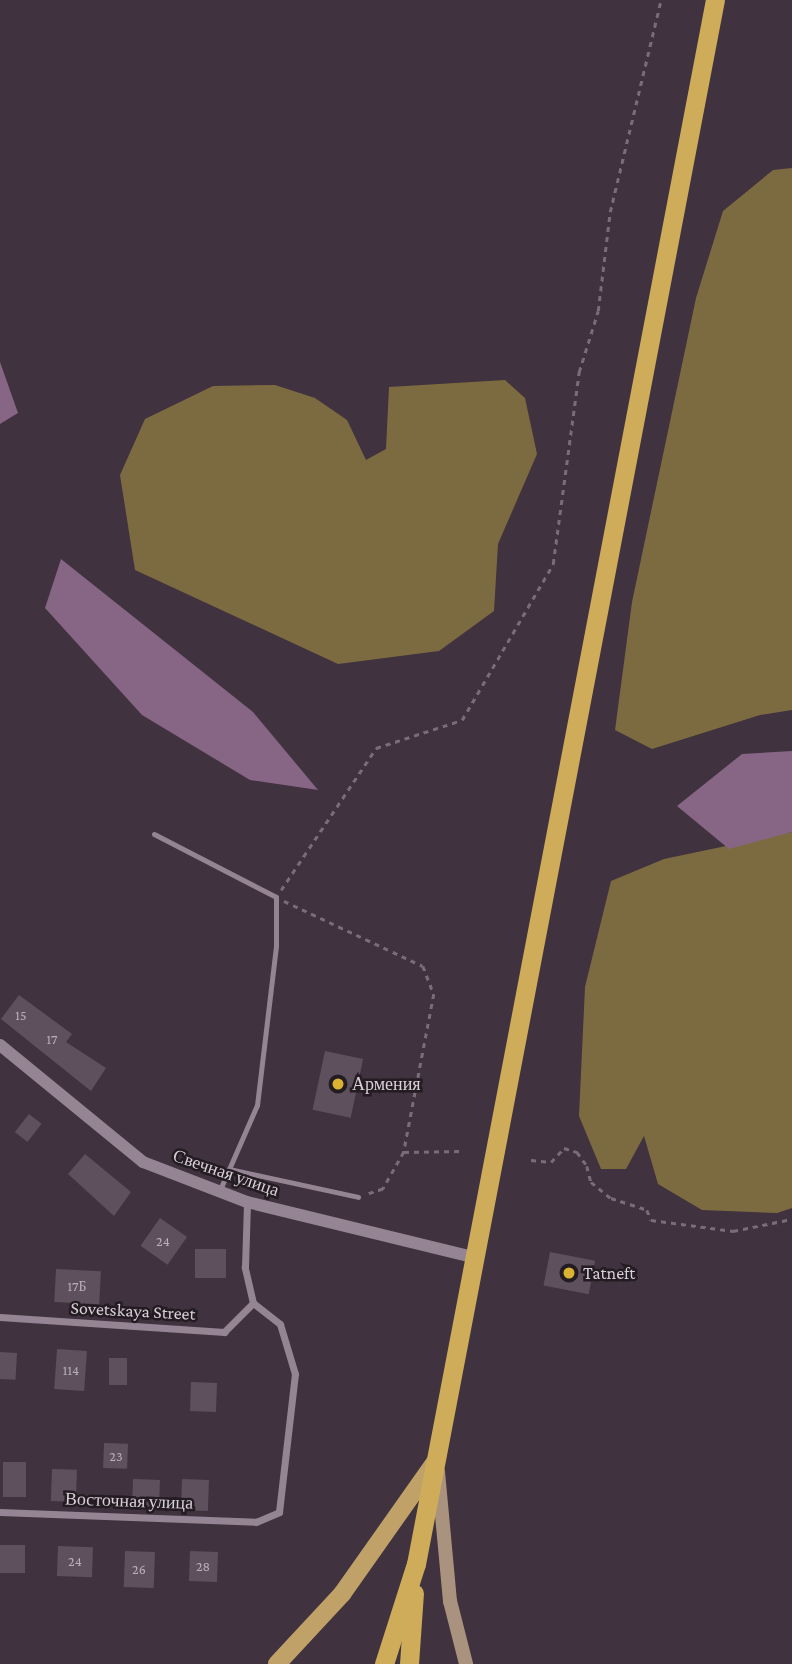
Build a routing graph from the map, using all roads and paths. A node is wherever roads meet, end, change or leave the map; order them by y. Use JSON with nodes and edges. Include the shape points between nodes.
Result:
{"nodes":[{"id":1,"x":661,"y":0,"type":"edge"},
{"id":2,"x":715,"y":0,"type":"edge"},
{"id":3,"x":154,"y":834,"type":"dead end"},
{"id":4,"x":276,"y":897,"type":"junction"},
{"id":5,"x":0,"y":1045,"type":"edge"},
{"id":6,"x":463,"y":1151,"type":"dead end"},
{"id":7,"x":404,"y":1152,"type":"junction"},
{"id":8,"x":531,"y":1160,"type":"dead end"},
{"id":9,"x":229,"y":1169,"type":"junction"},
{"id":10,"x":219,"y":1192,"type":"junction"},
{"id":11,"x":358,"y":1197,"type":"joint"},
{"id":12,"x":247,"y":1202,"type":"junction"},
{"id":13,"x":792,"y":1219,"type":"edge"},
{"id":14,"x":477,"y":1258,"type":"junction"},
{"id":15,"x":253,"y":1303,"type":"junction"},
{"id":16,"x":0,"y":1317,"type":"edge"},
{"id":17,"x":437,"y":1460,"type":"junction"},
{"id":18,"x":0,"y":1512,"type":"edge"},
{"id":19,"x":416,"y":1564,"type":"junction"},
{"id":20,"x":277,"y":1664,"type":"edge"},
{"id":21,"x":384,"y":1664,"type":"edge"},
{"id":22,"x":409,"y":1664,"type":"edge"},
{"id":23,"x":466,"y":1664,"type":"edge"}],
"edges":[{"from":1,"to":4,"type":"path","via":[[610,212],[598,311],[579,372],[553,564],[462,720],[376,748]]},
{"from":2,"to":14,"type":"highway"},
{"from":3,"to":4,"type":"lane"},
{"from":4,"to":7,"type":"path","via":[[423,966],[434,994]]},
{"from":4,"to":9,"type":"lane","via":[[276,946],[257,1105]]},
{"from":5,"to":10,"type":"street","name":"Свечная улица","via":[[143,1162]]},
{"from":6,"to":7,"type":"path"},
{"from":7,"to":11,"type":"path","via":[[383,1189]]},
{"from":8,"to":13,"type":"path","via":[[551,1162],[564,1148],[577,1152],[591,1182],[611,1198],[646,1210],[651,1220],[733,1231]]},
{"from":9,"to":10,"type":"lane"},
{"from":9,"to":11,"type":"lane"},
{"from":10,"to":12,"type":"street","name":"Свечная улица"},
{"from":12,"to":14,"type":"street","name":"Свечная улица"},
{"from":12,"to":15,"type":"street","via":[[245,1266]]},
{"from":14,"to":17,"type":"highway"},
{"from":15,"to":16,"type":"street","name":"Sovetskaya Street","via":[[224,1332]]},
{"from":15,"to":18,"type":"street","name":"Восточная улица","via":[[280,1324],[295,1374],[279,1513],[256,1522]]},
{"from":17,"to":19,"type":"highway"},
{"from":17,"to":20,"type":"main road","via":[[342,1594]]},
{"from":17,"to":23,"type":"main road","via":[[450,1601]]},
{"from":19,"to":21,"type":"highway"},
{"from":19,"to":22,"type":"highway"}]}
